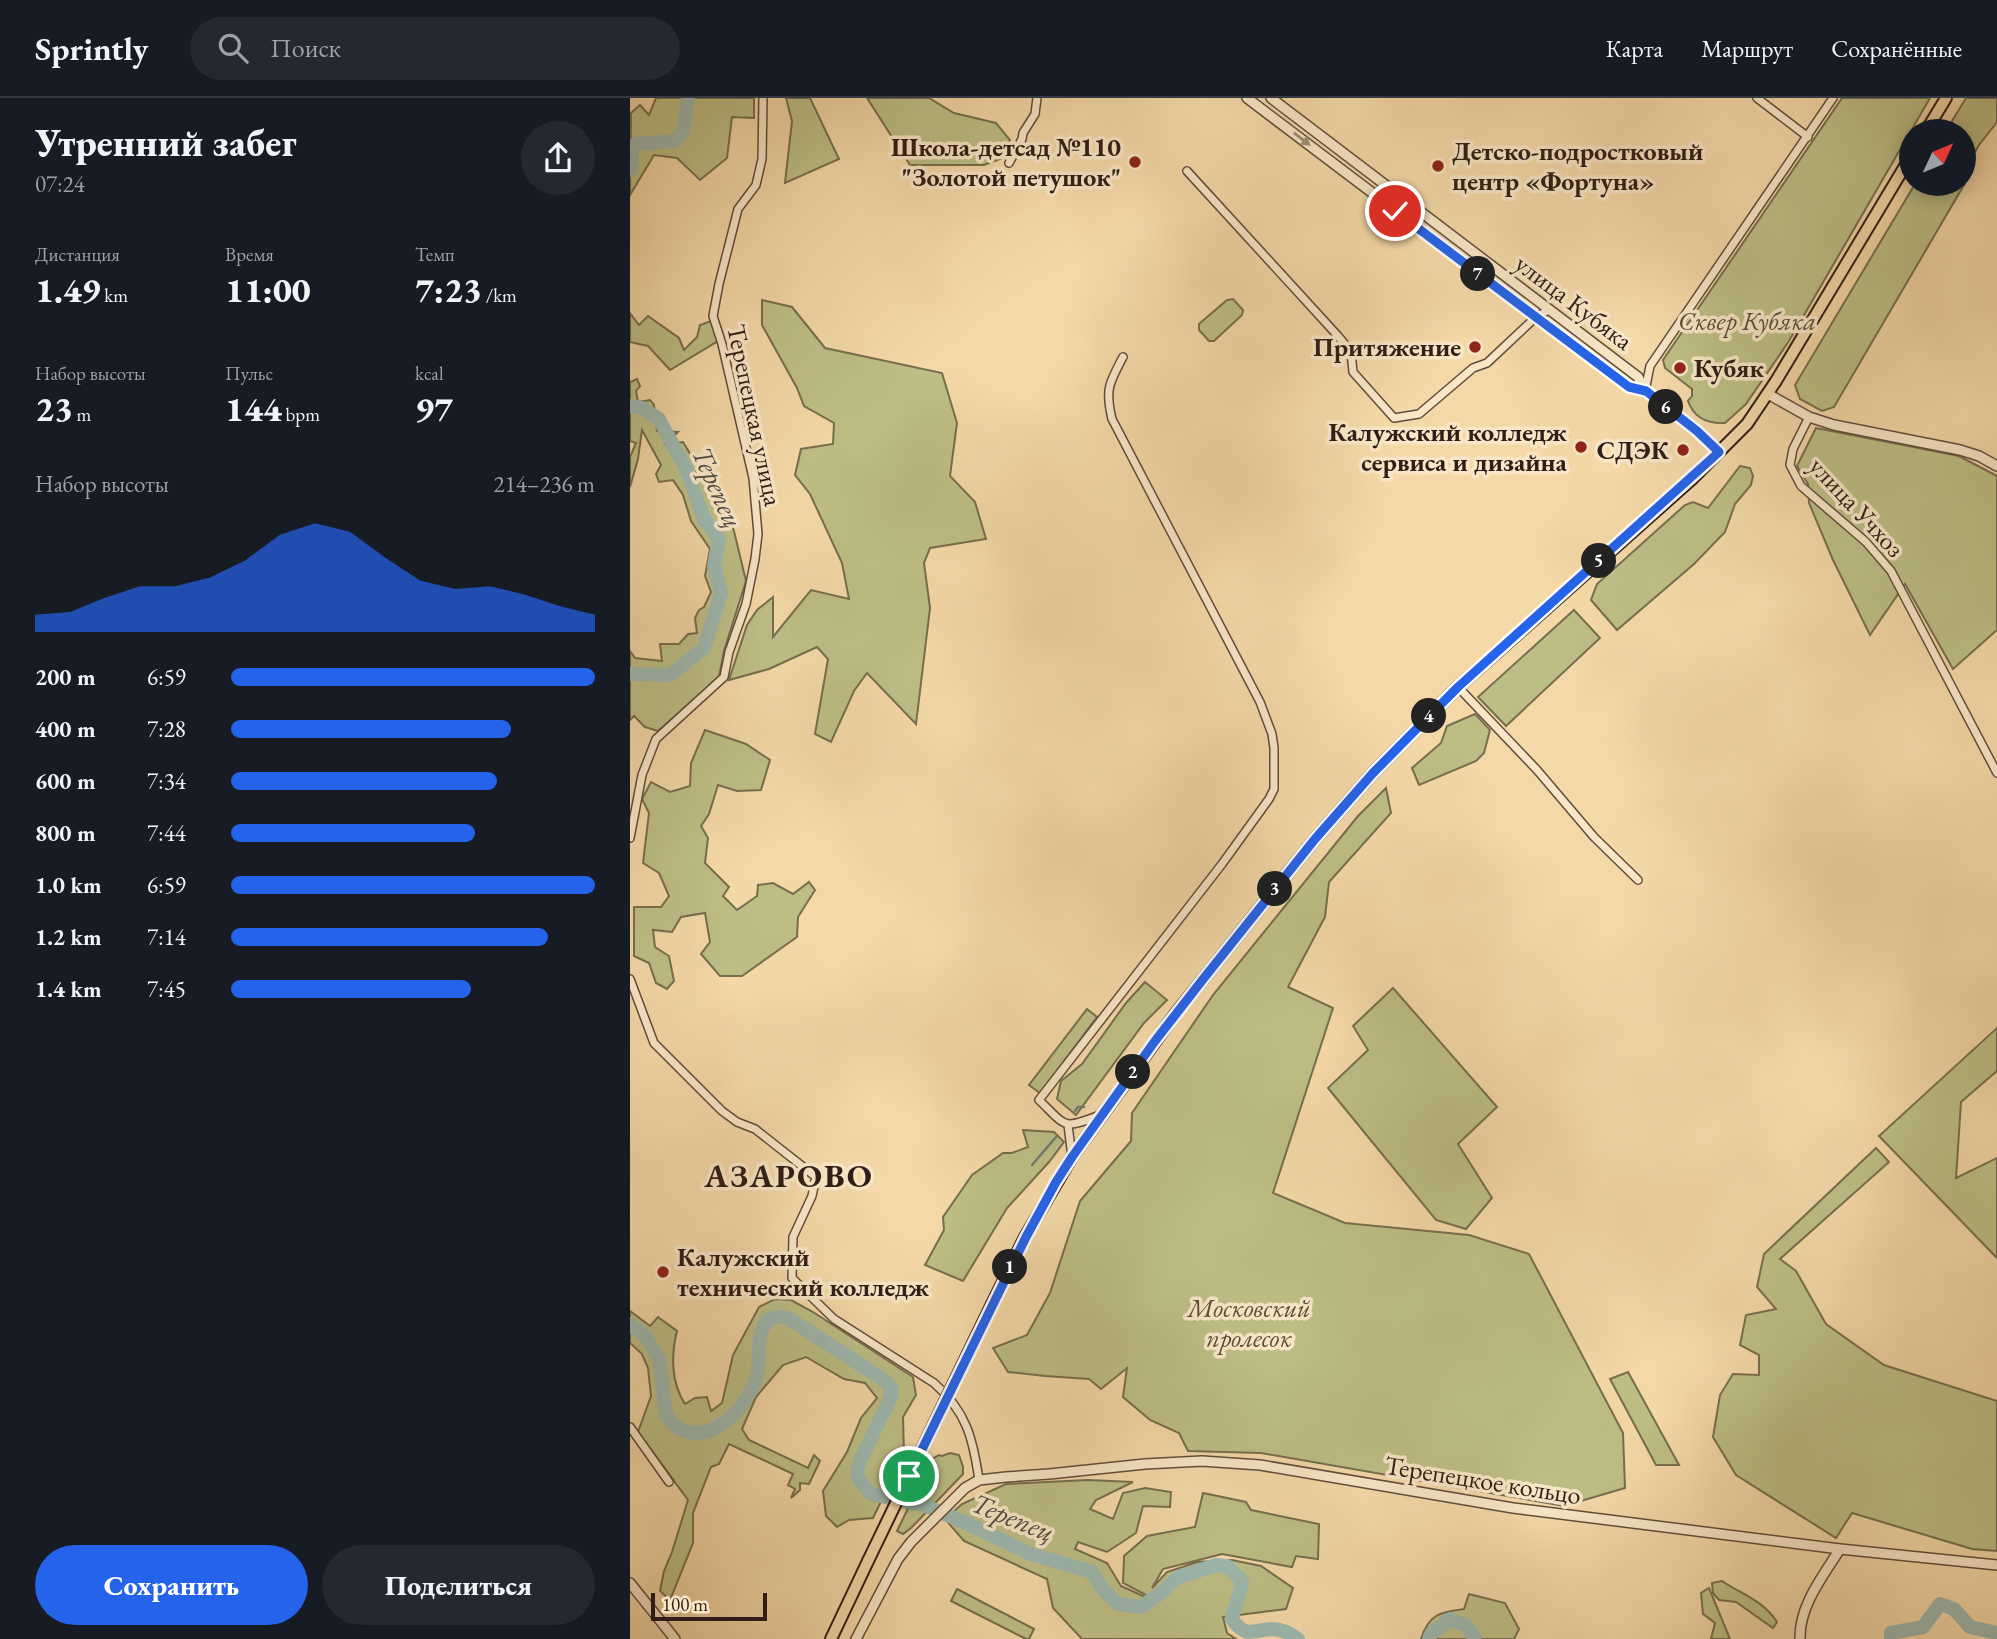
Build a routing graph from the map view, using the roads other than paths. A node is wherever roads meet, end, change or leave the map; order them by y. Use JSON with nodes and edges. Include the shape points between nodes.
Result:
{"nodes":[{"id":1,"x":763,"y":98,"type":"edge"},
{"id":2,"x":1037,"y":98,"type":"edge"},
{"id":3,"x":1247,"y":98,"type":"edge"},
{"id":4,"x":1271,"y":98,"type":"edge"},
{"id":5,"x":1757,"y":98,"type":"edge"},
{"id":6,"x":1833,"y":98,"type":"edge"},
{"id":7,"x":1946,"y":98,"type":"edge"},
{"id":8,"x":1933,"y":119,"type":"edge"},
{"id":9,"x":1808,"y":137,"type":"junction"},
{"id":10,"x":1009,"y":163,"type":"dead end"},
{"id":11,"x":1187,"y":171,"type":"dead end"},
{"id":12,"x":1899,"y":176,"type":"edge"},
{"id":13,"x":1549,"y":310,"type":"junction"},
{"id":14,"x":1536,"y":317,"type":"junction"},
{"id":15,"x":1123,"y":357,"type":"dead end"},
{"id":16,"x":1646,"y":391,"type":"junction"},
{"id":17,"x":1768,"y":394,"type":"junction"},
{"id":18,"x":1809,"y":417,"type":"junction"},
{"id":19,"x":1719,"y":452,"type":"junction"},
{"id":20,"x":1997,"y":466,"type":"edge"},
{"id":21,"x":1458,"y":687,"type":"junction"},
{"id":22,"x":1997,"y":773,"type":"edge"},
{"id":23,"x":630,"y":838,"type":"edge"},
{"id":24,"x":1637,"y":880,"type":"dead end"},
{"id":25,"x":630,"y":979,"type":"edge"},
{"id":26,"x":1103,"y":1114,"type":"junction"},
{"id":27,"x":1068,"y":1125,"type":"junction"},
{"id":28,"x":1072,"y":1157,"type":"junction"},
{"id":29,"x":630,"y":1427,"type":"edge"},
{"id":30,"x":979,"y":1480,"type":"junction"},
{"id":31,"x":669,"y":1482,"type":"dead end"},
{"id":32,"x":1840,"y":1549,"type":"junction"},
{"id":33,"x":1997,"y":1565,"type":"edge"},
{"id":34,"x":630,"y":1583,"type":"edge"},
{"id":35,"x":675,"y":1639,"type":"edge"},
{"id":36,"x":831,"y":1639,"type":"edge"},
{"id":37,"x":856,"y":1639,"type":"edge"},
{"id":38,"x":1800,"y":1639,"type":"edge"}],
"edges":[{"from":1,"to":23,"type":"street","name":"Терепецкая улица","via":[[762,159],[756,185],[738,209],[713,316],[753,478],[758,534],[755,559],[724,677],[656,739],[642,775]]},
{"from":2,"to":10,"type":"street","via":[[1035,114]]},
{"from":3,"to":14,"type":"street","name":"улица Кубяка","one_way":true},
{"from":4,"to":13,"type":"street","name":"улица Кубяка"},
{"from":5,"to":9,"type":"street"},
{"from":6,"to":9,"type":"street"},
{"from":7,"to":8,"type":"main road"},
{"from":9,"to":16,"type":"street","via":[[1650,366]]},
{"from":11,"to":14,"type":"street","via":[[1338,336],[1351,352],[1353,372],[1394,418],[1419,414],[1474,368],[1487,363]]},
{"from":12,"to":17,"type":"main road"},
{"from":13,"to":14,"type":"street"},
{"from":13,"to":16,"type":"street","name":"улица Кубяка","via":[[1638,377]]},
{"from":14,"to":16,"type":"street","name":"улица Кубяка","via":[[1629,387]]},
{"from":15,"to":27,"type":"street","via":[[1108,390],[1112,419],[1260,702],[1272,733],[1274,789],[1223,864],[1039,1100]]},
{"from":16,"to":19,"type":"street","name":"улица Кубяка"},
{"from":17,"to":18,"type":"street"},
{"from":17,"to":19,"type":"main road"},
{"from":18,"to":20,"type":"street","via":[[1960,450]]},
{"from":18,"to":22,"type":"street","name":"улица Учхоз","via":[[1790,465],[1801,486],[1866,542],[1891,571]]},
{"from":19,"to":21,"type":"main road"},
{"from":21,"to":24,"type":"street"},
{"from":21,"to":26,"type":"main road","via":[[1315,839],[1176,1013]]},
{"from":25,"to":30,"type":"street","via":[[654,1043],[722,1111],[755,1129],[816,1177],[793,1237],[792,1278],[834,1320],[948,1395],[972,1438]]},
{"from":26,"to":27,"type":"street"},
{"from":26,"to":28,"type":"main road"},
{"from":27,"to":28,"type":"street"},
{"from":28,"to":36,"type":"main road","bridge":true,"via":[[992,1304]]},
{"from":29,"to":31,"type":"street"},
{"from":30,"to":32,"type":"street","name":"Терепецкое кольцо","via":[[1145,1464],[1259,1465],[1513,1508]]},
{"from":30,"to":37,"type":"street","name":"Терепецкое кольцо","via":[[965,1488],[898,1559]]},
{"from":32,"to":33,"type":"street","name":"Терепецкое кольцо"},
{"from":32,"to":38,"type":"street","via":[[1815,1588],[1800,1625]]},
{"from":34,"to":35,"type":"street"}]}
